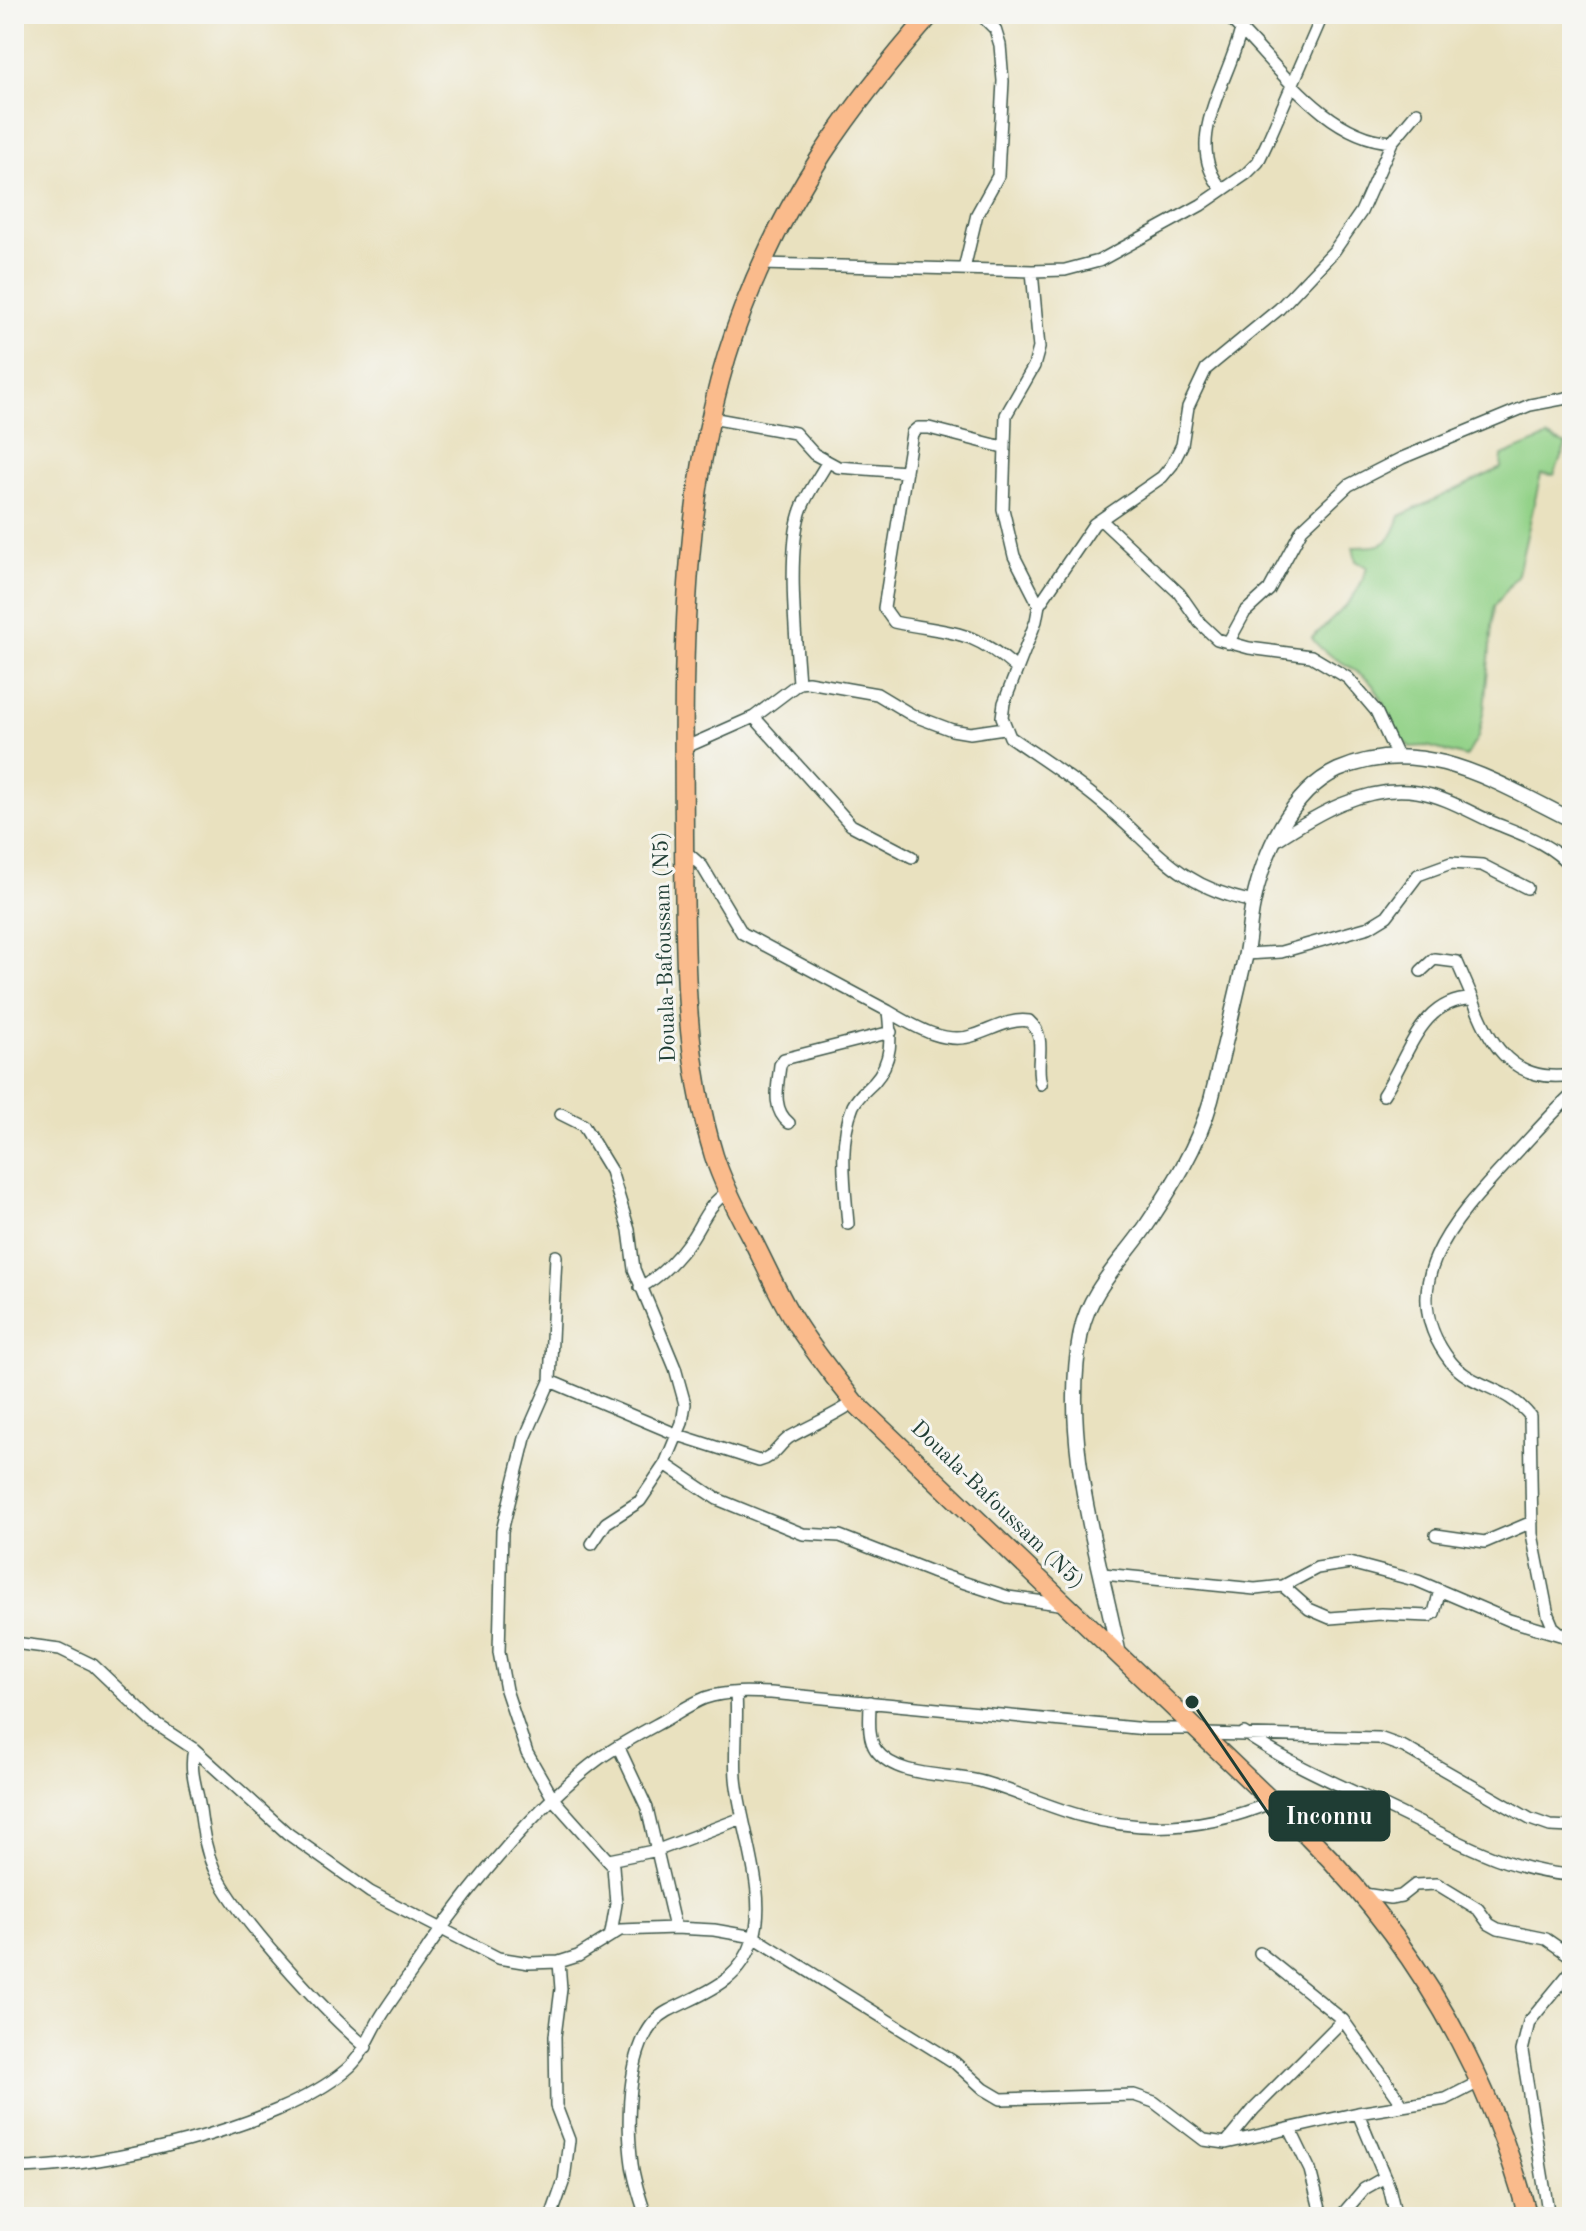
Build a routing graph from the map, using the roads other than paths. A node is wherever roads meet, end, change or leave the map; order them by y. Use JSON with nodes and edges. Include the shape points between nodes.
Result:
{"nodes":[{"id":1,"x":931,"y":14,"type":"edge"},
{"id":2,"x":980,"y":14,"type":"edge"},
{"id":3,"x":1225,"y":14,"type":"edge"},
{"id":4,"x":1323,"y":14,"type":"edge"},
{"id":5,"x":1241,"y":29,"type":"junction"},
{"id":6,"x":1291,"y":82,"type":"junction"},
{"id":7,"x":1417,"y":112,"type":"dead end"},
{"id":8,"x":1392,"y":142,"type":"junction"},
{"id":9,"x":1222,"y":189,"type":"junction"},
{"id":10,"x":761,"y":264,"type":"junction"},
{"id":11,"x":964,"y":269,"type":"junction"},
{"id":12,"x":1032,"y":271,"type":"junction"},
{"id":13,"x":1572,"y":397,"type":"edge"},
{"id":14,"x":711,"y":418,"type":"junction"},
{"id":15,"x":1003,"y":447,"type":"junction"},
{"id":16,"x":827,"y":463,"type":"junction"},
{"id":17,"x":906,"y":472,"type":"junction"},
{"id":18,"x":1101,"y":520,"type":"junction"},
{"id":19,"x":1039,"y":605,"type":"junction"},
{"id":20,"x":1228,"y":643,"type":"junction"},
{"id":21,"x":1016,"y":668,"type":"junction"},
{"id":22,"x":799,"y":683,"type":"junction"},
{"id":23,"x":754,"y":717,"type":"junction"},
{"id":24,"x":1004,"y":728,"type":"junction"},
{"id":25,"x":684,"y":748,"type":"junction"},
{"id":26,"x":1396,"y":754,"type":"junction"},
{"id":27,"x":1572,"y":820,"type":"edge"},
{"id":28,"x":1273,"y":843,"type":"junction"},
{"id":29,"x":684,"y":850,"type":"junction"},
{"id":30,"x":912,"y":857,"type":"dead end"},
{"id":31,"x":1572,"y":868,"type":"edge"},
{"id":32,"x":1527,"y":888,"type":"dead end"},
{"id":33,"x":1253,"y":902,"type":"junction"},
{"id":34,"x":1246,"y":954,"type":"junction"},
{"id":35,"x":1421,"y":971,"type":"dead end"},
{"id":36,"x":1473,"y":999,"type":"junction"},
{"id":37,"x":888,"y":1011,"type":"junction"},
{"id":38,"x":891,"y":1032,"type":"junction"},
{"id":39,"x":1572,"y":1075,"type":"edge"},
{"id":40,"x":1041,"y":1084,"type":"dead end"},
{"id":41,"x":1383,"y":1095,"type":"dead end"},
{"id":42,"x":1572,"y":1095,"type":"edge"},
{"id":43,"x":561,"y":1114,"type":"dead end"},
{"id":44,"x":789,"y":1123,"type":"dead end"},
{"id":45,"x":728,"y":1192,"type":"junction"},
{"id":46,"x":848,"y":1224,"type":"dead end"},
{"id":47,"x":556,"y":1256,"type":"dead end"},
{"id":48,"x":640,"y":1287,"type":"junction"},
{"id":49,"x":550,"y":1381,"type":"junction"},
{"id":50,"x":854,"y":1402,"type":"junction"},
{"id":51,"x":678,"y":1435,"type":"junction"},
{"id":52,"x":665,"y":1464,"type":"junction"},
{"id":53,"x":1532,"y":1522,"type":"junction"},
{"id":54,"x":1436,"y":1535,"type":"dead end"},
{"id":55,"x":592,"y":1544,"type":"dead end"},
{"id":56,"x":1103,"y":1574,"type":"junction"},
{"id":57,"x":1283,"y":1586,"type":"junction"},
{"id":58,"x":1440,"y":1590,"type":"junction"},
{"id":59,"x":1067,"y":1605,"type":"junction"},
{"id":60,"x":1568,"y":1637,"type":"edge"},
{"id":61,"x":14,"y":1643,"type":"edge"},
{"id":62,"x":1119,"y":1655,"type":"junction"},
{"id":63,"x":736,"y":1693,"type":"junction"},
{"id":64,"x":870,"y":1702,"type":"junction"},
{"id":65,"x":1199,"y":1732,"type":"junction"},
{"id":66,"x":1244,"y":1733,"type":"junction"},
{"id":67,"x":618,"y":1746,"type":"junction"},
{"id":68,"x":194,"y":1749,"type":"junction"},
{"id":69,"x":554,"y":1800,"type":"junction"},
{"id":70,"x":1272,"y":1802,"type":"junction"},
{"id":71,"x":742,"y":1818,"type":"junction"},
{"id":72,"x":1572,"y":1827,"type":"edge"},
{"id":73,"x":658,"y":1850,"type":"junction"},
{"id":74,"x":609,"y":1860,"type":"junction"},
{"id":75,"x":1572,"y":1875,"type":"edge"},
{"id":76,"x":1364,"y":1894,"type":"junction"},
{"id":77,"x":443,"y":1927,"type":"junction"},
{"id":78,"x":675,"y":1928,"type":"junction"},
{"id":79,"x":611,"y":1933,"type":"junction"},
{"id":80,"x":754,"y":1937,"type":"junction"},
{"id":81,"x":1260,"y":1953,"type":"dead end"},
{"id":82,"x":1572,"y":1957,"type":"edge"},
{"id":83,"x":559,"y":1962,"type":"junction"},
{"id":84,"x":1572,"y":1970,"type":"edge"},
{"id":85,"x":1343,"y":2020,"type":"junction"},
{"id":86,"x":366,"y":2047,"type":"junction"},
{"id":87,"x":1481,"y":2081,"type":"junction"},
{"id":88,"x":1403,"y":2105,"type":"junction"},
{"id":89,"x":1358,"y":2113,"type":"junction"},
{"id":90,"x":1291,"y":2131,"type":"junction"},
{"id":91,"x":1226,"y":2143,"type":"junction"},
{"id":92,"x":14,"y":2168,"type":"edge"},
{"id":93,"x":1385,"y":2177,"type":"junction"},
{"id":94,"x":551,"y":2217,"type":"edge"},
{"id":95,"x":646,"y":2217,"type":"edge"},
{"id":96,"x":1322,"y":2217,"type":"edge"},
{"id":97,"x":1340,"y":2217,"type":"edge"},
{"id":98,"x":1396,"y":2217,"type":"edge"},
{"id":99,"x":1528,"y":2217,"type":"edge"},
{"id":100,"x":1549,"y":2217,"type":"edge"}],
"edges":[{"from":1,"to":10,"type":"highway","name":"Douala-Bafoussam (N5)","via":[[809,170]]},
{"from":2,"to":11,"type":"street","via":[[995,29],[1000,45],[998,176],[977,214]]},
{"from":3,"to":5,"type":"street"},
{"from":4,"to":6,"type":"street"},
{"from":5,"to":6,"type":"street"},
{"from":5,"to":9,"type":"street","via":[[1204,142],[1208,171]]},
{"from":6,"to":8,"type":"street","via":[[1359,136]]},
{"from":6,"to":9,"type":"street","via":[[1258,162]]},
{"from":7,"to":8,"type":"street"},
{"from":8,"to":18,"type":"street","via":[[1361,212],[1334,251],[1279,309],[1206,369],[1188,407],[1182,445],[1172,465]]},
{"from":9,"to":12,"type":"street","via":[[1099,261]]},
{"from":10,"to":11,"type":"street"},
{"from":10,"to":14,"type":"highway","name":"Douala-Bafoussam (N5)","via":[[724,364]]},
{"from":11,"to":12,"type":"street"},
{"from":12,"to":15,"type":"street","via":[[1039,348],[1006,415]]},
{"from":13,"to":20,"type":"street","via":[[1530,405],[1349,485],[1302,529],[1269,590],[1245,612]]},
{"from":14,"to":16,"type":"street","via":[[795,433]]},
{"from":14,"to":25,"type":"highway","name":"Douala-Bafoussam (N5)","via":[[693,549]]},
{"from":15,"to":17,"type":"street","via":[[918,428],[910,440]]},
{"from":15,"to":19,"type":"street","via":[[1007,538]]},
{"from":16,"to":17,"type":"street"},
{"from":16,"to":22,"type":"street","via":[[797,528],[794,620]]},
{"from":17,"to":21,"type":"street","via":[[884,608],[887,616],[894,622],[962,632]]},
{"from":18,"to":19,"type":"street","via":[[1084,535]]},
{"from":18,"to":20,"type":"street","via":[[1179,593],[1208,631]]},
{"from":19,"to":21,"type":"street"},
{"from":20,"to":26,"type":"street","via":[[1297,652],[1338,671],[1369,700]]},
{"from":21,"to":24,"type":"street","via":[[1004,703]]},
{"from":22,"to":23,"type":"street"},
{"from":22,"to":24,"type":"street","via":[[867,691],[952,730]]},
{"from":23,"to":25,"type":"street"},
{"from":23,"to":30,"type":"street","via":[[851,825]]},
{"from":24,"to":33,"type":"street","via":[[1097,798],[1174,871]]},
{"from":25,"to":29,"type":"highway","name":"Douala-Bafoussam (N5)"},
{"from":26,"to":27,"type":"street","via":[[1459,767]]},
{"from":26,"to":28,"type":"street","via":[[1363,761],[1315,784]]},
{"from":28,"to":31,"type":"street","via":[[1314,816],[1350,801],[1417,792],[1531,838],[1557,852]]},
{"from":28,"to":33,"type":"street"},
{"from":29,"to":37,"type":"street","via":[[702,866],[742,933]]},
{"from":29,"to":45,"type":"highway","name":"Douala-Bafoussam (N5)","via":[[691,1053],[712,1152]]},
{"from":32,"to":34,"type":"street","via":[[1482,865],[1451,863],[1418,875],[1387,916],[1369,927],[1281,952]]},
{"from":33,"to":34,"type":"street"},
{"from":34,"to":56,"type":"street","via":[[1199,1134],[1144,1228],[1100,1287],[1081,1329],[1078,1456]]},
{"from":35,"to":36,"type":"street","via":[[1434,959],[1457,962]]},
{"from":36,"to":39,"type":"street","via":[[1491,1043],[1515,1068],[1530,1074]]},
{"from":36,"to":41,"type":"street","via":[[1457,999],[1432,1012]]},
{"from":37,"to":38,"type":"street"},
{"from":37,"to":40,"type":"street","via":[[952,1039],[1029,1021],[1041,1040]]},
{"from":38,"to":44,"type":"street","via":[[784,1059],[778,1106]]},
{"from":38,"to":46,"type":"street","via":[[884,1069],[853,1106],[848,1128]]},
{"from":42,"to":53,"type":"street","via":[[1469,1202],[1429,1280],[1429,1319],[1450,1361],[1462,1373],[1507,1393],[1530,1416]]},
{"from":43,"to":48,"type":"street","via":[[583,1125],[611,1171]]},
{"from":45,"to":48,"type":"street","via":[[710,1207],[690,1241],[661,1273]]},
{"from":45,"to":50,"type":"highway","name":"Douala-Bafoussam (N5)","via":[[793,1319]]},
{"from":47,"to":49,"type":"street"},
{"from":48,"to":51,"type":"street","via":[[682,1393],[685,1414]]},
{"from":49,"to":51,"type":"street"},
{"from":49,"to":69,"type":"street","via":[[525,1438],[502,1531],[499,1652],[517,1727]]},
{"from":50,"to":51,"type":"street","via":[[759,1461]]},
{"from":50,"to":59,"type":"highway","name":"Douala-Bafoussam (N5)"},
{"from":51,"to":52,"type":"street"},
{"from":52,"to":55,"type":"street","via":[[640,1501],[606,1523]]},
{"from":52,"to":59,"type":"street","via":[[717,1499],[803,1534],[853,1539],[1019,1600]]},
{"from":53,"to":54,"type":"street","via":[[1485,1542]]},
{"from":53,"to":60,"type":"street","via":[[1548,1615],[1553,1627]]},
{"from":56,"to":57,"type":"street","via":[[1222,1588]]},
{"from":56,"to":62,"type":"street"},
{"from":57,"to":58,"type":"street","via":[[1317,1568],[1350,1563]]},
{"from":57,"to":58,"type":"street","via":[[1309,1609],[1330,1618],[1429,1616]]},
{"from":58,"to":60,"type":"street","via":[[1509,1620]]},
{"from":59,"to":62,"type":"highway","name":"Douala-Bafoussam (N5)"},
{"from":61,"to":68,"type":"street","via":[[60,1649],[93,1665],[153,1722]]},
{"from":62,"to":65,"type":"highway","name":"Douala-Bafoussam (N5)"},
{"from":63,"to":64,"type":"street"},
{"from":63,"to":67,"type":"street","via":[[704,1699]]},
{"from":63,"to":71,"type":"street"},
{"from":64,"to":65,"type":"street"},
{"from":64,"to":70,"type":"street","via":[[871,1736],[889,1761],[982,1782],[1083,1817],[1152,1828],[1184,1826],[1233,1817]]},
{"from":65,"to":66,"type":"street"},
{"from":65,"to":70,"type":"highway","name":"Douala-Bafoussam (N5)"},
{"from":66,"to":72,"type":"street","via":[[1379,1738],[1530,1819]]},
{"from":66,"to":75,"type":"street","via":[[1288,1761],[1453,1840],[1510,1863]]},
{"from":67,"to":69,"type":"street"},
{"from":67,"to":73,"type":"street","via":[[647,1808]]},
{"from":68,"to":77,"type":"street","via":[[274,1823],[358,1884]]},
{"from":68,"to":86,"type":"street","via":[[192,1783],[204,1841],[223,1885],[328,2011]]},
{"from":69,"to":74,"type":"street"},
{"from":69,"to":77,"type":"street"},
{"from":70,"to":76,"type":"highway","name":"Douala-Bafoussam (N5)"},
{"from":71,"to":73,"type":"street"},
{"from":71,"to":80,"type":"street","via":[[757,1910]]},
{"from":73,"to":74,"type":"street"},
{"from":73,"to":78,"type":"street"},
{"from":74,"to":79,"type":"street","via":[[616,1895]]},
{"from":76,"to":82,"type":"street","via":[[1390,1898],[1415,1885],[1437,1884],[1478,1909],[1489,1924],[1546,1939]]},
{"from":76,"to":87,"type":"highway","name":"Douala-Bafoussam (N5)","via":[[1420,1971]]},
{"from":77,"to":83,"type":"street","via":[[498,1958]]},
{"from":77,"to":86,"type":"street"},
{"from":78,"to":79,"type":"street"},
{"from":78,"to":80,"type":"street"},
{"from":79,"to":83,"type":"street","via":[[578,1956]]},
{"from":80,"to":91,"type":"street","via":[[954,2062],[1001,2099],[1134,2095],[1154,2102],[1204,2140]]},
{"from":80,"to":95,"type":"street","via":[[745,1961],[724,1984],[666,2012],[640,2044],[630,2141]]},
{"from":81,"to":85,"type":"street"},
{"from":83,"to":94,"type":"street","via":[[556,2100],[569,2140],[564,2180]]},
{"from":84,"to":100,"type":"street","via":[[1529,2022],[1522,2051]]},
{"from":85,"to":88,"type":"street"},
{"from":85,"to":91,"type":"street"},
{"from":86,"to":92,"type":"street","via":[[345,2070],[315,2090],[218,2132],[86,2160]]},
{"from":87,"to":88,"type":"street","via":[[1446,2099]]},
{"from":87,"to":99,"type":"highway","name":"Douala-Bafoussam (N5)"},
{"from":88,"to":89,"type":"street"},
{"from":89,"to":90,"type":"street"},
{"from":89,"to":93,"type":"street"},
{"from":90,"to":91,"type":"street"},
{"from":90,"to":96,"type":"street","via":[[1310,2170]]},
{"from":93,"to":97,"type":"street","via":[[1364,2189]]},
{"from":93,"to":98,"type":"street"}]}
